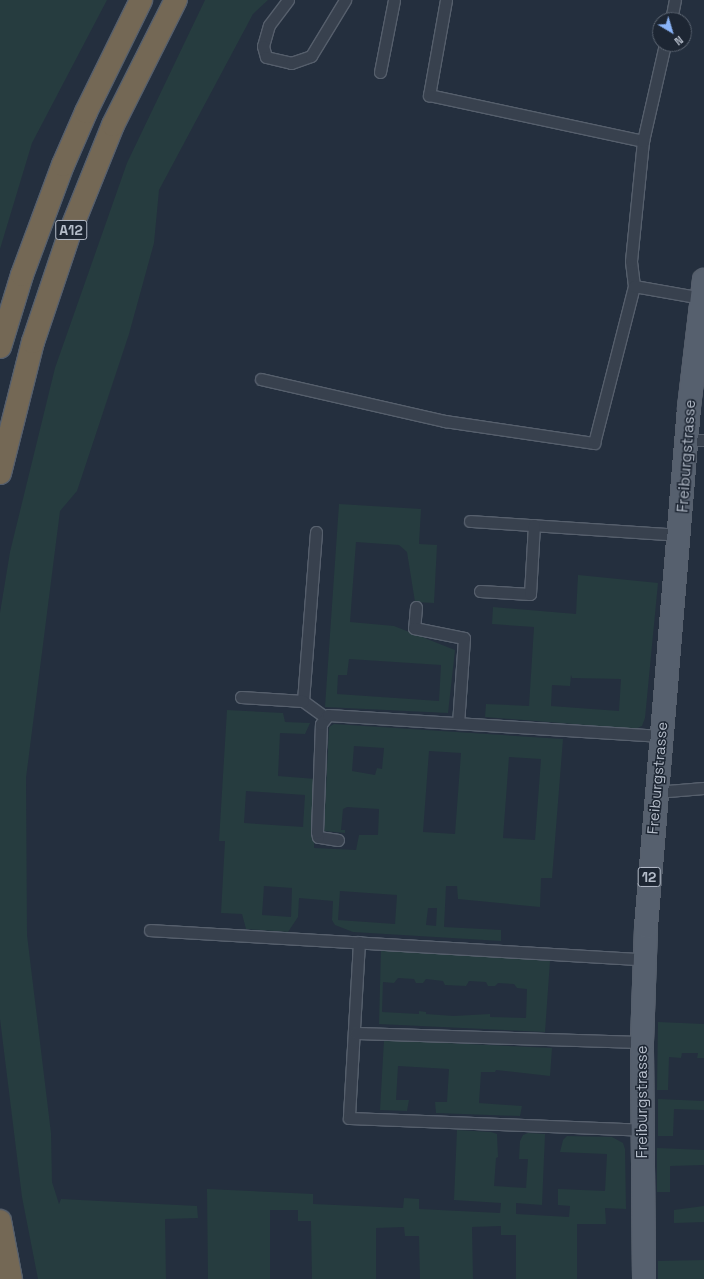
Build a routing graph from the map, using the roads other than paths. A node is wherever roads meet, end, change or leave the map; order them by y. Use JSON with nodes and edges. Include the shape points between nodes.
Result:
{"nodes":[{"id":1,"x":141,"y":0,"type":"edge"},
{"id":2,"x":176,"y":0,"type":"edge"},
{"id":3,"x":288,"y":0,"type":"edge"},
{"id":4,"x":345,"y":0,"type":"edge"},
{"id":5,"x":394,"y":0,"type":"edge"},
{"id":6,"x":446,"y":0,"type":"edge"},
{"id":7,"x":675,"y":0,"type":"edge"},
{"id":8,"x":673,"y":12,"type":"edge"},
{"id":9,"x":663,"y":52,"type":"edge"},
{"id":10,"x":380,"y":72,"type":"dead end"},
{"id":11,"x":644,"y":141,"type":"junction"},
{"id":12,"x":634,"y":286,"type":"junction"},
{"id":13,"x":703,"y":289,"type":"edge"},
{"id":14,"x":0,"y":346,"type":"edge"},
{"id":15,"x":261,"y":379,"type":"dead end"},
{"id":16,"x":695,"y":440,"type":"edge"},
{"id":17,"x":0,"y":473,"type":"edge"},
{"id":18,"x":470,"y":521,"type":"dead end"},
{"id":19,"x":534,"y":525,"type":"junction"},
{"id":20,"x":316,"y":532,"type":"dead end"},
{"id":21,"x":680,"y":534,"type":"junction"},
{"id":22,"x":480,"y":591,"type":"dead end"},
{"id":23,"x":416,"y":608,"type":"dead end"},
{"id":24,"x":241,"y":697,"type":"dead end"},
{"id":25,"x":303,"y":701,"type":"junction"},
{"id":26,"x":325,"y":717,"type":"junction"},
{"id":27,"x":458,"y":723,"type":"junction"},
{"id":28,"x":660,"y":736,"type":"junction"},
{"id":29,"x":704,"y":788,"type":"edge"},
{"id":30,"x":655,"y":792,"type":"junction"},
{"id":31,"x":338,"y":840,"type":"dead end"},
{"id":32,"x":150,"y":930,"type":"dead end"},
{"id":33,"x":359,"y":942,"type":"junction"},
{"id":34,"x":644,"y":959,"type":"junction"},
{"id":35,"x":355,"y":1033,"type":"junction"},
{"id":36,"x":642,"y":1042,"type":"junction"},
{"id":37,"x":642,"y":1130,"type":"junction"},
{"id":38,"x":0,"y":1221,"type":"edge"},
{"id":39,"x":11,"y":1279,"type":"edge"},
{"id":40,"x":644,"y":1279,"type":"edge"}],
"edges":[{"from":1,"to":14,"type":"highway","number":"A12","via":[[63,165],[22,275]]},
{"from":2,"to":17,"type":"highway","number":"A12","via":[[113,125],[70,232],[33,342]]},
{"from":3,"to":4,"type":"lane","via":[[269,25],[263,46],[266,57],[291,63],[311,56]]},
{"from":5,"to":10,"type":"lane"},
{"from":6,"to":11,"type":"lane","via":[[430,95]]},
{"from":7,"to":8,"type":"lane"},
{"from":9,"to":11,"type":"lane"},
{"from":11,"to":12,"type":"lane","via":[[631,261]]},
{"from":12,"to":13,"type":"lane"},
{"from":12,"to":15,"type":"lane","via":[[594,444],[445,421]]},
{"from":13,"to":16,"type":"main road","name":"Freiburgstrasse","number":"12"},
{"from":16,"to":21,"type":"main road","name":"Freiburgstrasse","number":"12"},
{"from":18,"to":19,"type":"lane"},
{"from":19,"to":21,"type":"lane"},
{"from":19,"to":22,"type":"lane","via":[[530,594]]},
{"from":20,"to":25,"type":"lane"},
{"from":21,"to":28,"type":"main road","name":"Freiburgstrasse","number":"12"},
{"from":23,"to":27,"type":"lane","via":[[414,628],[464,638]]},
{"from":24,"to":25,"type":"lane"},
{"from":25,"to":26,"type":"lane"},
{"from":26,"to":27,"type":"lane","via":[[332,714]]},
{"from":26,"to":31,"type":"lane","via":[[321,724],[317,832],[318,837]]},
{"from":27,"to":28,"type":"lane"},
{"from":28,"to":30,"type":"main road","name":"Freiburgstrasse","number":"12"},
{"from":29,"to":30,"type":"lane"},
{"from":30,"to":34,"type":"main road","name":"Freiburgstrasse","number":"12"},
{"from":32,"to":33,"type":"lane"},
{"from":33,"to":34,"type":"lane"},
{"from":33,"to":35,"type":"lane"},
{"from":34,"to":36,"type":"main road","name":"Freiburgstrasse","number":"12"},
{"from":35,"to":36,"type":"lane"},
{"from":35,"to":37,"type":"lane","via":[[349,1118]]},
{"from":36,"to":37,"type":"main road","name":"Freiburgstrasse","number":"12"},
{"from":37,"to":40,"type":"main road","name":"Freiburgstrasse","number":"12"},
{"from":38,"to":39,"type":"highway"}]}
